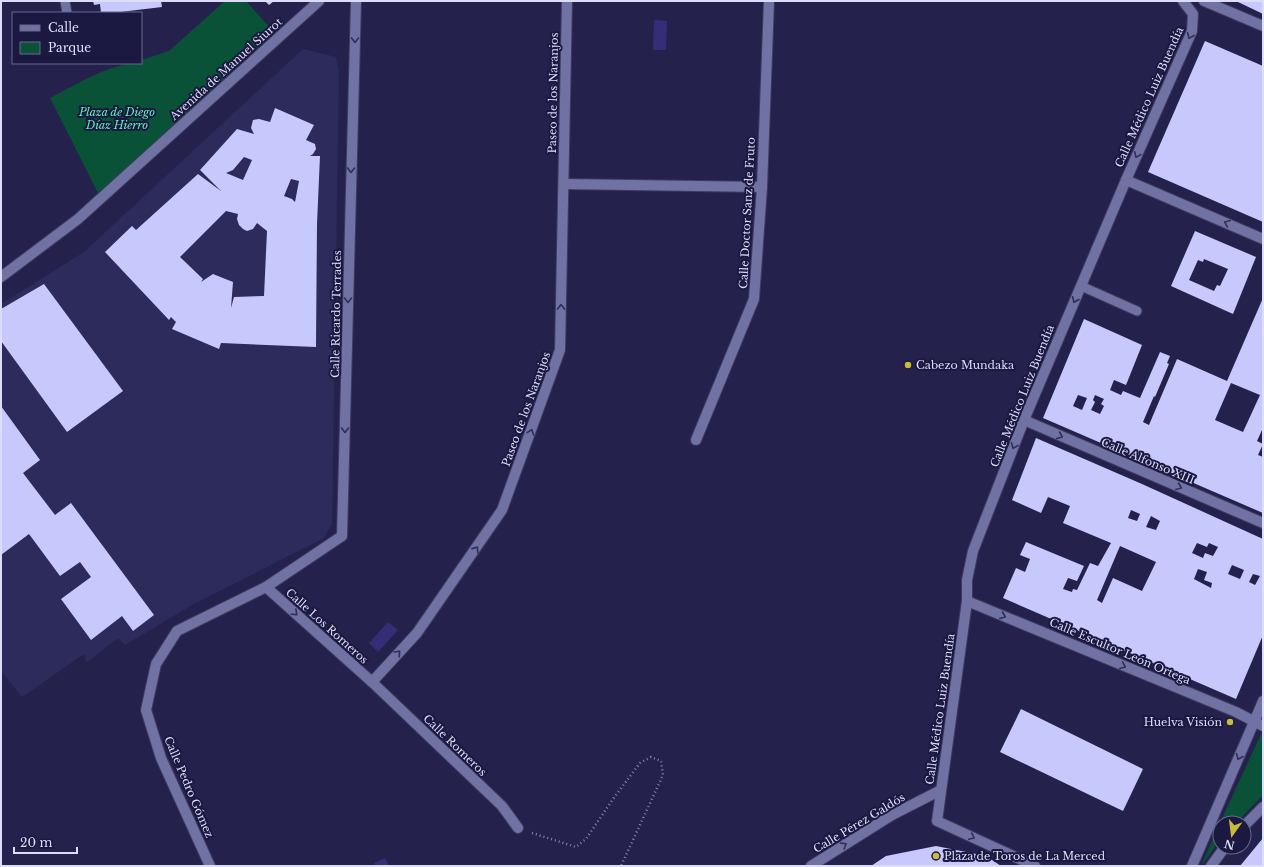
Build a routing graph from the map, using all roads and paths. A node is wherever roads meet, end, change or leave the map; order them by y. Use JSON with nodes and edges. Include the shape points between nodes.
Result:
{"nodes":[{"id":1,"x":65,"y":1,"type":"edge"},
{"id":2,"x":319,"y":1,"type":"edge"},
{"id":3,"x":356,"y":1,"type":"edge"},
{"id":4,"x":567,"y":1,"type":"edge"},
{"id":5,"x":769,"y":1,"type":"edge"},
{"id":6,"x":1183,"y":1,"type":"edge"},
{"id":7,"x":1204,"y":1,"type":"edge"},
{"id":8,"x":67,"y":12,"type":"edge"},
{"id":9,"x":1263,"y":26,"type":"edge"},
{"id":10,"x":1126,"y":180,"type":"junction"},
{"id":11,"x":564,"y":184,"type":"junction"},
{"id":12,"x":762,"y":187,"type":"junction"},
{"id":13,"x":1263,"y":239,"type":"edge"},
{"id":14,"x":1,"y":277,"type":"edge"},
{"id":15,"x":1081,"y":286,"type":"junction"},
{"id":16,"x":1137,"y":311,"type":"dead end"},
{"id":17,"x":1024,"y":420,"type":"junction"},
{"id":18,"x":696,"y":440,"type":"dead end"},
{"id":19,"x":1263,"y":523,"type":"edge"},
{"id":20,"x":266,"y":588,"type":"junction"},
{"id":21,"x":967,"y":601,"type":"junction"},
{"id":22,"x":372,"y":682,"type":"junction"},
{"id":23,"x":1263,"y":701,"type":"edge"},
{"id":24,"x":1259,"y":723,"type":"edge"},
{"id":25,"x":941,"y":790,"type":"junction"},
{"id":26,"x":1263,"y":807,"type":"edge"},
{"id":27,"x":1252,"y":818,"type":"edge"},
{"id":28,"x":518,"y":828,"type":"joint"},
{"id":29,"x":1219,"y":855,"type":"edge"},
{"id":30,"x":210,"y":866,"type":"edge"},
{"id":31,"x":621,"y":866,"type":"edge"},
{"id":32,"x":811,"y":866,"type":"edge"},
{"id":33,"x":1035,"y":866,"type":"edge"},
{"id":34,"x":1192,"y":866,"type":"edge"},
{"id":35,"x":1211,"y":866,"type":"edge"}],
"edges":[{"from":1,"to":8,"type":"lane"},
{"from":2,"to":14,"type":"street","name":"Avenida de Manuel Siurot","via":[[78,219]]},
{"from":3,"to":20,"type":"street","name":"Calle Ricardo Terrades","one_way":true,"via":[[342,536]]},
{"from":4,"to":11,"type":"street","name":"Paseo de los Naranjos"},
{"from":5,"to":12,"type":"street","name":"Calle Doctor Sanz de Fruto"},
{"from":6,"to":10,"type":"street","name":"Calle Médico Luiz Buendía","one_way":true,"via":[[1193,14],[1192,31]]},
{"from":7,"to":9,"type":"street"},
{"from":13,"to":10,"type":"street","one_way":true},
{"from":10,"to":15,"type":"street","name":"Calle Médico Luiz Buendía"},
{"from":11,"to":12,"type":"street"},
{"from":22,"to":11,"type":"street","name":"Paseo de los Naranjos","one_way":true,"via":[[417,634],[502,510],[560,350]]},
{"from":12,"to":18,"type":"street","name":"Calle Doctor Sanz de Fruto","via":[[754,299]]},
{"from":15,"to":16,"type":"lane"},
{"from":15,"to":17,"type":"street","name":"Calle Médico Luiz Buendía","one_way":true},
{"from":17,"to":19,"type":"street","name":"Calle Alfonso XIII","one_way":true},
{"from":17,"to":21,"type":"street","name":"Calle Médico Luiz Buendía","one_way":true,"via":[[973,551],[967,580]]},
{"from":20,"to":22,"type":"street","name":"Calle Los Romeros","one_way":true},
{"from":20,"to":30,"type":"street","name":"Calle Pedro Gómez","via":[[177,631],[156,664],[146,710],[161,758]]},
{"from":21,"to":24,"type":"street","name":"Calle Escultor León Ortega","one_way":true},
{"from":21,"to":25,"type":"street","name":"Calle Médico Luiz Buendía"},
{"from":22,"to":28,"type":"street","name":"Calle Romeros","via":[[502,806]]},
{"from":23,"to":24,"type":"street"},
{"from":24,"to":34,"type":"street","one_way":true},
{"from":32,"to":25,"type":"street","name":"Calle Pérez Galdós","one_way":true,"via":[[892,814]]},
{"from":25,"to":33,"type":"street","name":"Calle Médico Luiz Buendía","one_way":true,"via":[[937,821]]},
{"from":26,"to":27,"type":"street"},
{"from":28,"to":31,"type":"path","via":[[576,847],[586,839],[640,763],[651,757],[661,761],[663,775]]},
{"from":29,"to":35,"type":"street"}]}
